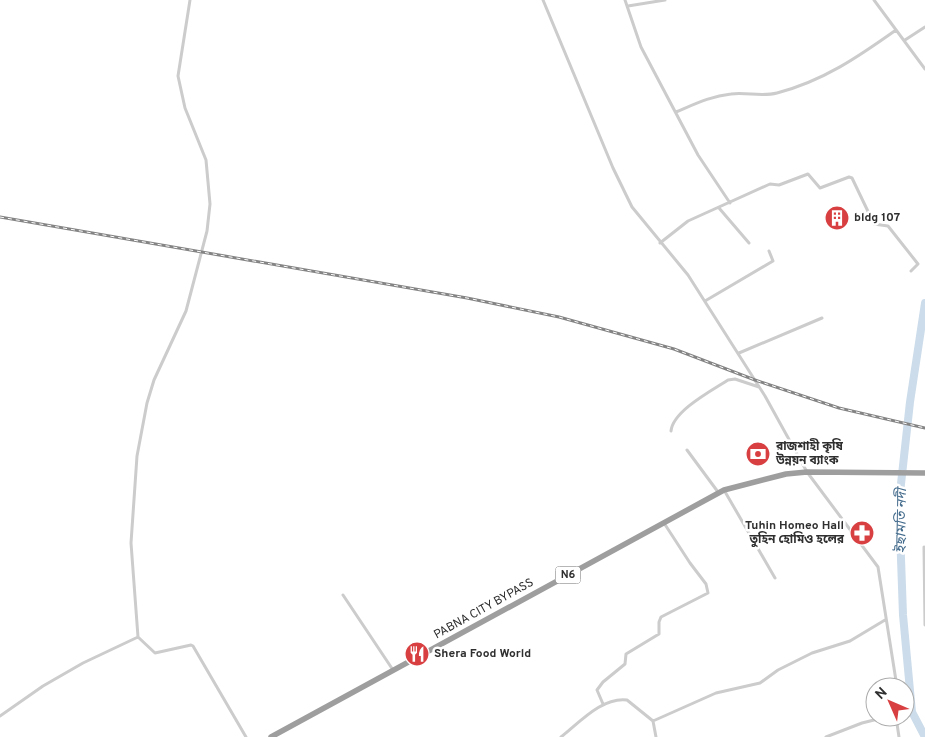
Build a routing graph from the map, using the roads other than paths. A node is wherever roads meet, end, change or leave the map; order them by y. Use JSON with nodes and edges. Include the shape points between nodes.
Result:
{"nodes":[{"id":1,"x":190,"y":0,"type":"edge"},
{"id":2,"x":543,"y":0,"type":"edge"},
{"id":3,"x":625,"y":0,"type":"edge"},
{"id":4,"x":665,"y":0,"type":"edge"},
{"id":5,"x":874,"y":0,"type":"edge"},
{"id":6,"x":628,"y":6,"type":"junction"},
{"id":7,"x":925,"y":27,"type":"edge"},
{"id":8,"x":896,"y":30,"type":"junction"},
{"id":9,"x":905,"y":40,"type":"junction"},
{"id":10,"x":925,"y":69,"type":"edge"},
{"id":11,"x":676,"y":112,"type":"junction"},
{"id":12,"x":730,"y":203,"type":"junction"},
{"id":13,"x":719,"y":208,"type":"junction"},
{"id":14,"x":660,"y":243,"type":"junction"},
{"id":15,"x":749,"y":243,"type":"dead end"},
{"id":16,"x":769,"y":251,"type":"dead end"},
{"id":17,"x":912,"y":271,"type":"dead end"},
{"id":18,"x":705,"y":301,"type":"junction"},
{"id":19,"x":822,"y":318,"type":"dead end"},
{"id":20,"x":738,"y":354,"type":"junction"},
{"id":21,"x":759,"y":387,"type":"junction"},
{"id":22,"x":671,"y":432,"type":"dead end"},
{"id":23,"x":687,"y":450,"type":"dead end"},
{"id":24,"x":807,"y":472,"type":"junction"},
{"id":25,"x":925,"y":473,"type":"edge"},
{"id":26,"x":721,"y":491,"type":"junction"},
{"id":27,"x":663,"y":522,"type":"junction"},
{"id":28,"x":924,"y":547,"type":"dead end"},
{"id":29,"x":775,"y":578,"type":"dead end"},
{"id":30,"x":343,"y":595,"type":"dead end"},
{"id":31,"x":885,"y":620,"type":"junction"},
{"id":32,"x":925,"y":621,"type":"edge"},
{"id":33,"x":925,"y":625,"type":"edge"},
{"id":34,"x":138,"y":637,"type":"junction"},
{"id":35,"x":394,"y":670,"type":"junction"},
{"id":36,"x":894,"y":677,"type":"edge"},
{"id":37,"x":603,"y":704,"type":"junction"},
{"id":38,"x":0,"y":716,"type":"edge"},
{"id":39,"x":653,"y":721,"type":"junction"},
{"id":40,"x":865,"y":722,"type":"edge"},
{"id":41,"x":246,"y":737,"type":"edge"},
{"id":42,"x":271,"y":737,"type":"edge"},
{"id":43,"x":561,"y":737,"type":"edge"},
{"id":44,"x":656,"y":737,"type":"edge"},
{"id":45,"x":826,"y":737,"type":"edge"}],
"edges":[{"from":1,"to":34,"type":"street","via":[[178,76],[185,108],[206,160],[210,204],[186,311],[146,403],[137,456],[131,543]]},
{"from":2,"to":14,"type":"street","via":[[613,168],[632,207]]},
{"from":3,"to":6,"type":"street"},
{"from":4,"to":6,"type":"street"},
{"from":5,"to":8,"type":"street"},
{"from":6,"to":11,"type":"street","via":[[641,47]]},
{"from":7,"to":9,"type":"street"},
{"from":8,"to":9,"type":"street"},
{"from":8,"to":11,"type":"street","via":[[844,67],[776,93],[712,96]]},
{"from":9,"to":10,"type":"street"},
{"from":11,"to":12,"type":"street","via":[[698,155]]},
{"from":12,"to":13,"type":"street"},
{"from":12,"to":17,"type":"street","via":[[770,184],[779,185],[805,173],[820,188],[850,178],[874,224],[888,226],[918,264]]},
{"from":13,"to":14,"type":"street","via":[[688,221]]},
{"from":13,"to":15,"type":"street"},
{"from":14,"to":18,"type":"street","via":[[688,275]]},
{"from":16,"to":18,"type":"street","via":[[773,261]]},
{"from":18,"to":20,"type":"street"},
{"from":19,"to":20,"type":"street"},
{"from":20,"to":21,"type":"street"},
{"from":21,"to":22,"type":"street","via":[[735,379],[728,380],[680,414],[672,423]]},
{"from":21,"to":24,"type":"street"},
{"from":23,"to":26,"type":"street"},
{"from":24,"to":25,"type":"highway","name":"PABNA CITY BYPASS","number":"N6"},
{"from":24,"to":26,"type":"highway","name":"PABNA CITY BYPASS","number":"N6","via":[[786,474]]},
{"from":24,"to":31,"type":"street","via":[[878,568]]},
{"from":26,"to":27,"type":"highway","name":"PABNA CITY BYPASS","number":"N6"},
{"from":26,"to":29,"type":"street"},
{"from":27,"to":35,"type":"highway","name":"PABNA CITY BYPASS","number":"N6"},
{"from":27,"to":37,"type":"street","via":[[706,584],[708,593],[661,617],[659,634],[626,654],[626,663],[597,690]]},
{"from":28,"to":32,"type":"street"},
{"from":30,"to":35,"type":"street"},
{"from":31,"to":36,"type":"street"},
{"from":31,"to":39,"type":"street","via":[[850,641],[812,653],[778,670],[760,683],[716,694]]},
{"from":32,"to":33,"type":"street"},
{"from":34,"to":38,"type":"street","via":[[83,663]]},
{"from":34,"to":41,"type":"street","via":[[155,653],[194,646]]},
{"from":35,"to":42,"type":"highway","name":"PABNA CITY BYPASS","number":"N6"},
{"from":37,"to":39,"type":"street","via":[[627,700]]},
{"from":37,"to":43,"type":"street"},
{"from":39,"to":44,"type":"street"},
{"from":40,"to":45,"type":"street"}]}
